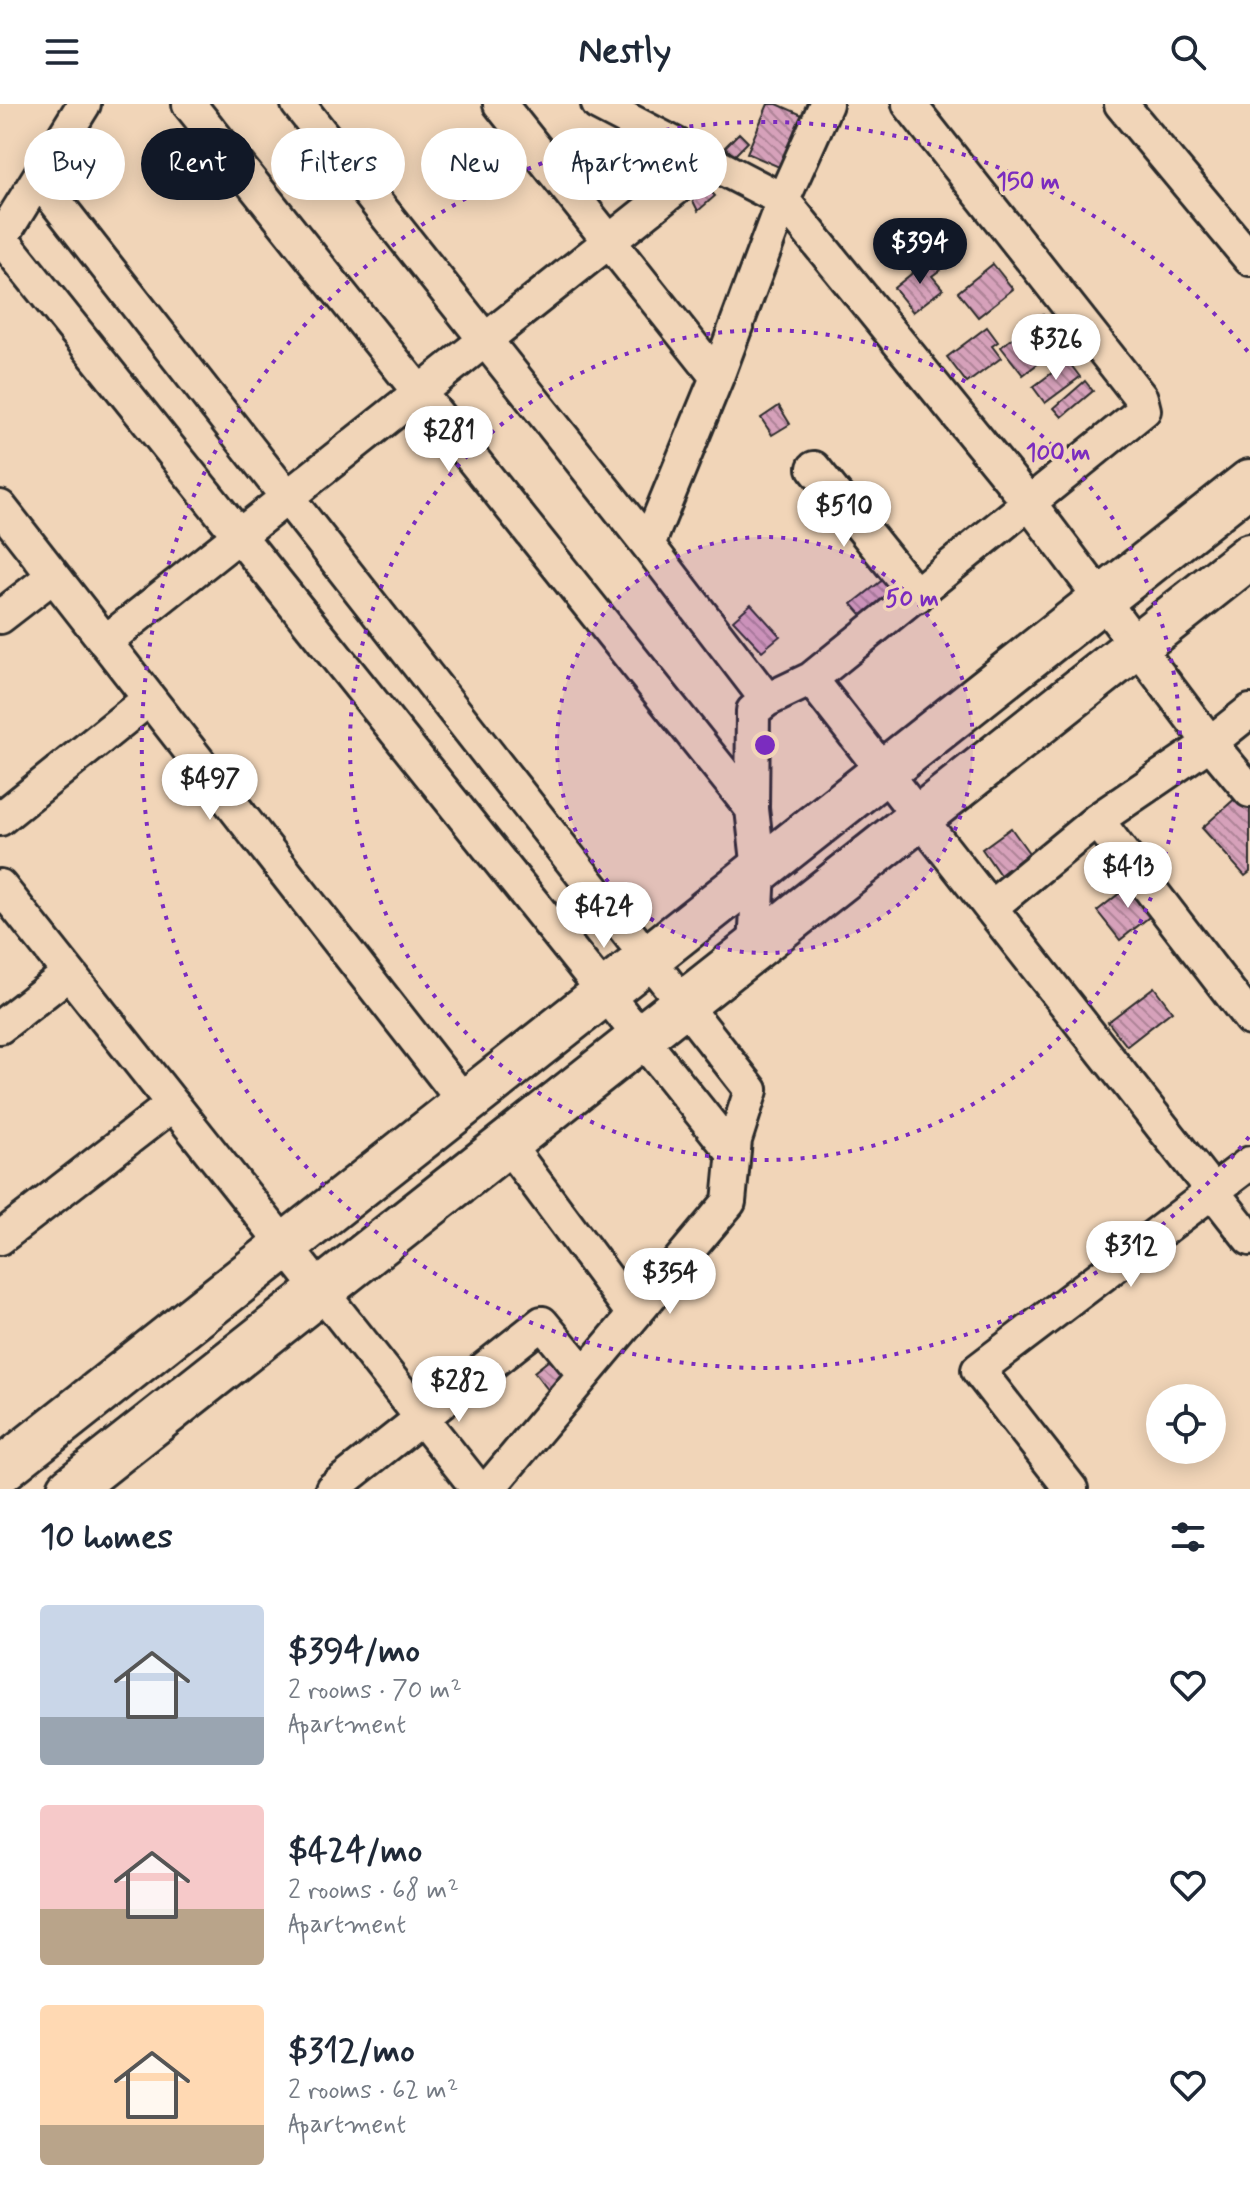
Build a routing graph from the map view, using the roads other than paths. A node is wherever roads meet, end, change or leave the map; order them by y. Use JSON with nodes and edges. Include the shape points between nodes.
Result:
{"nodes":[{"id":1,"x":84,"y":104,"type":"edge"},
{"id":2,"x":189,"y":104,"type":"edge"},
{"id":3,"x":298,"y":104,"type":"edge"},
{"id":4,"x":500,"y":104,"type":"edge"},
{"id":5,"x":598,"y":104,"type":"edge"},
{"id":6,"x":826,"y":104,"type":"edge"},
{"id":7,"x":909,"y":104,"type":"edge"},
{"id":8,"x":1121,"y":104,"type":"edge"},
{"id":9,"x":69,"y":128,"type":"edge"},
{"id":10,"x":644,"y":128,"type":"edge"},
{"id":11,"x":727,"y":171,"type":"edge"},
{"id":12,"x":25,"y":200,"type":"edge"},
{"id":13,"x":54,"y":200,"type":"edge"},
{"id":14,"x":662,"y":200,"type":"edge"},
{"id":15,"x":783,"y":200,"type":"junction"},
{"id":16,"x":1,"y":239,"type":"edge"},
{"id":17,"x":609,"y":242,"type":"junction"},
{"id":18,"x":1250,"y":259,"type":"edge"},
{"id":19,"x":485,"y":340,"type":"junction"},
{"id":20,"x":717,"y":377,"type":"junction"},
{"id":21,"x":419,"y":392,"type":"junction"},
{"id":22,"x":814,"y":468,"type":"dead end"},
{"id":23,"x":1250,"y":482,"type":"edge"},
{"id":24,"x":287,"y":497,"type":"junction"},
{"id":25,"x":1030,"y":504,"type":"junction"},
{"id":26,"x":0,"y":507,"type":"edge"},
{"id":27,"x":239,"y":536,"type":"junction"},
{"id":28,"x":648,"y":545,"type":"junction"},
{"id":29,"x":1250,"y":556,"type":"edge"},
{"id":30,"x":53,"y":576,"type":"junction"},
{"id":31,"x":917,"y":596,"type":"junction"},
{"id":32,"x":1102,"y":599,"type":"junction"},
{"id":33,"x":0,"y":617,"type":"edge"},
{"id":34,"x":105,"y":642,"type":"junction"},
{"id":35,"x":1137,"y":646,"type":"junction"},
{"id":36,"x":811,"y":679,"type":"junction"},
{"id":37,"x":149,"y":699,"type":"junction"},
{"id":38,"x":767,"y":700,"type":"junction"},
{"id":39,"x":1250,"y":711,"type":"edge"},
{"id":40,"x":1210,"y":743,"type":"junction"},
{"id":41,"x":885,"y":771,"type":"junction"},
{"id":42,"x":1250,"y":791,"type":"edge"},
{"id":43,"x":752,"y":809,"type":"junction"},
{"id":44,"x":920,"y":817,"type":"junction"},
{"id":45,"x":0,"y":819,"type":"edge"},
{"id":46,"x":1097,"y":820,"type":"junction"},
{"id":47,"x":759,"y":870,"type":"junction"},
{"id":48,"x":0,"y":886,"type":"edge"},
{"id":49,"x":991,"y":907,"type":"junction"},
{"id":50,"x":755,"y":948,"type":"junction"},
{"id":51,"x":648,"y":958,"type":"junction"},
{"id":52,"x":69,"y":973,"type":"junction"},
{"id":53,"x":605,"y":993,"type":"junction"},
{"id":54,"x":683,"y":1004,"type":"junction"},
{"id":55,"x":1250,"y":1019,"type":"edge"},
{"id":56,"x":0,"y":1027,"type":"edge"},
{"id":57,"x":641,"y":1038,"type":"junction"},
{"id":58,"x":465,"y":1103,"type":"junction"},
{"id":59,"x":173,"y":1104,"type":"junction"},
{"id":60,"x":507,"y":1144,"type":"junction"},
{"id":61,"x":733,"y":1153,"type":"junction"},
{"id":62,"x":1250,"y":1163,"type":"edge"},
{"id":63,"x":1214,"y":1191,"type":"junction"},
{"id":64,"x":0,"y":1238,"type":"edge"},
{"id":65,"x":1250,"y":1239,"type":"edge"},
{"id":66,"x":285,"y":1245,"type":"junction"},
{"id":67,"x":321,"y":1290,"type":"junction"},
{"id":68,"x":634,"y":1315,"type":"junction"},
{"id":69,"x":584,"y":1374,"type":"junction"},
{"id":70,"x":422,"y":1418,"type":"junction"},
{"id":71,"x":0,"y":1471,"type":"edge"},
{"id":72,"x":70,"y":1489,"type":"edge"},
{"id":73,"x":332,"y":1489,"type":"edge"},
{"id":74,"x":478,"y":1489,"type":"edge"},
{"id":75,"x":488,"y":1489,"type":"edge"},
{"id":76,"x":1071,"y":1489,"type":"edge"}],
"edges":[{"from":1,"to":9,"type":"street"},
{"from":2,"to":21,"type":"street"},
{"from":3,"to":19,"type":"street"},
{"from":4,"to":17,"type":"street"},
{"from":5,"to":10,"type":"street"},
{"from":6,"to":15,"type":"street"},
{"from":7,"to":25,"type":"street","via":[[1144,404],[1140,415]]},
{"from":8,"to":18,"type":"street"},
{"from":11,"to":15,"type":"street"},
{"from":12,"to":16,"type":"street"},
{"from":13,"to":24,"type":"street"},
{"from":14,"to":17,"type":"street"},
{"from":15,"to":20,"type":"street"},
{"from":15,"to":25,"type":"street"},
{"from":16,"to":27,"type":"street"},
{"from":17,"to":19,"type":"street"},
{"from":17,"to":20,"type":"street"},
{"from":19,"to":21,"type":"street"},
{"from":19,"to":28,"type":"street"},
{"from":20,"to":28,"type":"street"},
{"from":21,"to":24,"type":"street"},
{"from":21,"to":43,"type":"street"},
{"from":22,"to":31,"type":"street"},
{"from":23,"to":32,"type":"main road"},
{"from":24,"to":27,"type":"street"},
{"from":24,"to":51,"type":"street"},
{"from":25,"to":31,"type":"street"},
{"from":25,"to":32,"type":"street"},
{"from":26,"to":30,"type":"street"},
{"from":27,"to":34,"type":"street"},
{"from":27,"to":53,"type":"street"},
{"from":28,"to":38,"type":"street"},
{"from":29,"to":35,"type":"main road"},
{"from":30,"to":33,"type":"street"},
{"from":30,"to":34,"type":"street"},
{"from":31,"to":36,"type":"street"},
{"from":32,"to":35,"type":"street"},
{"from":32,"to":41,"type":"main road"},
{"from":34,"to":37,"type":"street"},
{"from":35,"to":40,"type":"street"},
{"from":35,"to":44,"type":"main road"},
{"from":36,"to":38,"type":"street"},
{"from":36,"to":41,"type":"street"},
{"from":37,"to":45,"type":"street"},
{"from":37,"to":58,"type":"street"},
{"from":38,"to":43,"type":"street","via":[[753,711]]},
{"from":39,"to":40,"type":"street"},
{"from":40,"to":42,"type":"street"},
{"from":40,"to":46,"type":"street"},
{"from":41,"to":44,"type":"street"},
{"from":41,"to":47,"type":"main road"},
{"from":43,"to":47,"type":"street"},
{"from":44,"to":49,"type":"street"},
{"from":44,"to":50,"type":"main road"},
{"from":46,"to":49,"type":"street"},
{"from":46,"to":55,"type":"street"},
{"from":47,"to":50,"type":"street"},
{"from":47,"to":51,"type":"main road"},
{"from":48,"to":52,"type":"street"},
{"from":49,"to":63,"type":"street"},
{"from":50,"to":54,"type":"main road"},
{"from":51,"to":53,"type":"main road"},
{"from":51,"to":54,"type":"street"},
{"from":52,"to":56,"type":"street"},
{"from":52,"to":59,"type":"street"},
{"from":53,"to":57,"type":"street"},
{"from":53,"to":58,"type":"main road"},
{"from":54,"to":57,"type":"main road"},
{"from":54,"to":61,"type":"street","via":[[751,1090]]},
{"from":57,"to":60,"type":"main road"},
{"from":57,"to":61,"type":"street"},
{"from":58,"to":66,"type":"main road"},
{"from":59,"to":64,"type":"street"},
{"from":59,"to":66,"type":"street"},
{"from":60,"to":67,"type":"main road"},
{"from":60,"to":68,"type":"street"},
{"from":61,"to":68,"type":"street","via":[[729,1202]]},
{"from":62,"to":63,"type":"street"},
{"from":63,"to":65,"type":"street"},
{"from":63,"to":76,"type":"street","via":[[978,1370]]},
{"from":66,"to":67,"type":"street"},
{"from":66,"to":71,"type":"main road"},
{"from":67,"to":70,"type":"street"},
{"from":67,"to":72,"type":"main road"},
{"from":68,"to":69,"type":"street"},
{"from":69,"to":70,"type":"street","via":[[542,1323]]},
{"from":69,"to":75,"type":"street"},
{"from":70,"to":73,"type":"street"},
{"from":70,"to":74,"type":"street"}]}
